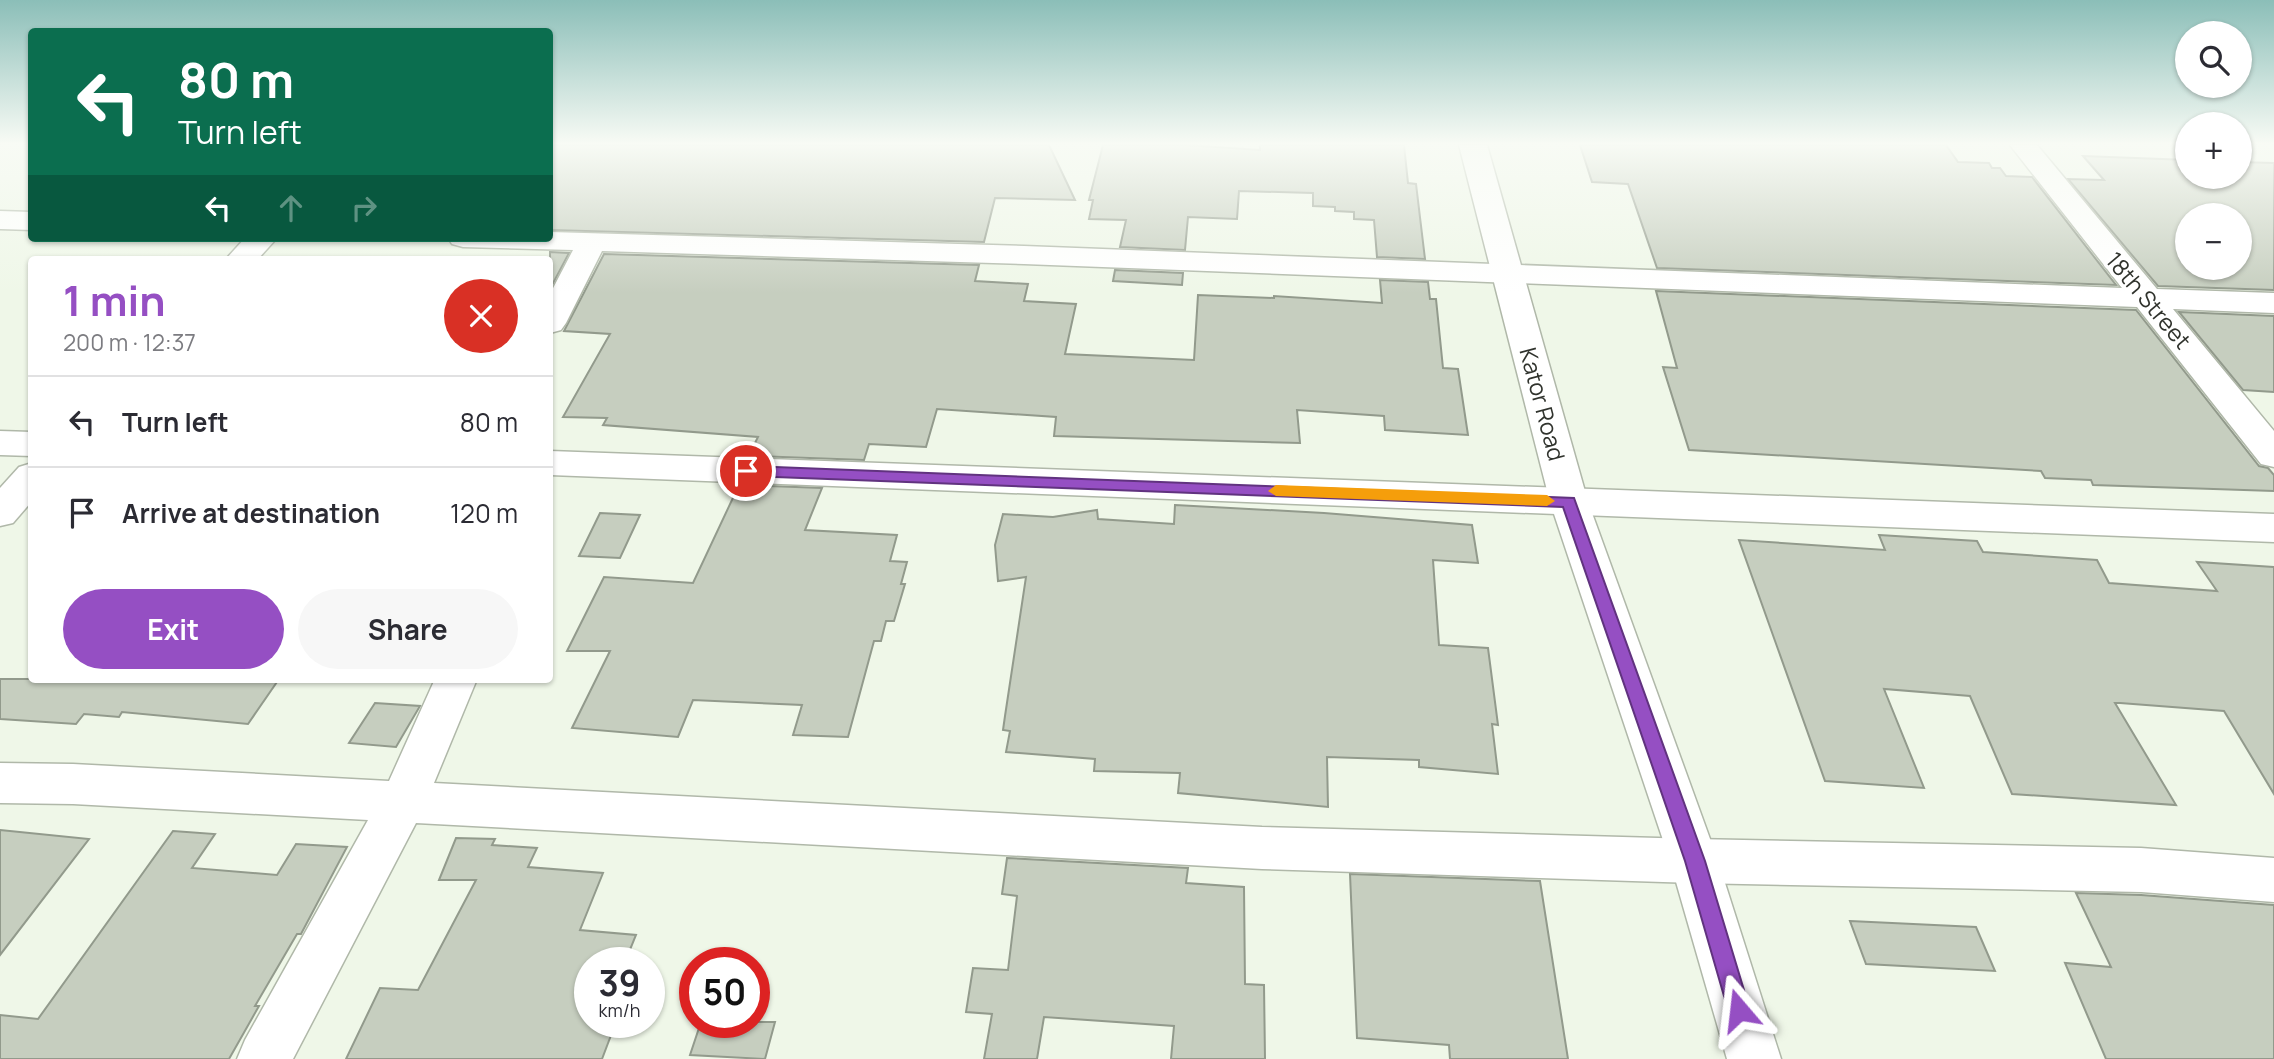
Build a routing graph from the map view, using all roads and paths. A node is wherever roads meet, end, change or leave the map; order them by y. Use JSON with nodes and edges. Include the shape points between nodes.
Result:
{"nodes":[{"id":1,"x":1487,"y":194,"type":"edge"},
{"id":2,"x":2062,"y":194,"type":"edge"},
{"id":3,"x":0,"y":220,"type":"edge"},
{"id":4,"x":28,"y":221,"type":"edge"},
{"id":5,"x":553,"y":241,"type":"edge"},
{"id":6,"x":258,"y":242,"type":"edge"},
{"id":7,"x":592,"y":242,"type":"junction"},
{"id":8,"x":244,"y":256,"type":"edge"},
{"id":9,"x":1508,"y":273,"type":"junction"},
{"id":10,"x":2151,"y":299,"type":"junction"},
{"id":11,"x":2274,"y":303,"type":"edge"},
{"id":12,"x":553,"y":317,"type":"edge"},
{"id":13,"x":0,"y":443,"type":"edge"},
{"id":14,"x":28,"y":444,"type":"edge"},
{"id":15,"x":2274,"y":455,"type":"edge"},
{"id":16,"x":553,"y":464,"type":"edge"},
{"id":17,"x":28,"y":481,"type":"edge"},
{"id":18,"x":1569,"y":502,"type":"junction"},
{"id":19,"x":0,"y":513,"type":"edge"},
{"id":20,"x":2274,"y":528,"type":"edge"},
{"id":21,"x":454,"y":683,"type":"edge"},
{"id":22,"x":0,"y":783,"type":"edge"},
{"id":23,"x":402,"y":803,"type":"junction"},
{"id":24,"x":1695,"y":861,"type":"junction"},
{"id":25,"x":2274,"y":880,"type":"edge"},
{"id":26,"x":264,"y":1059,"type":"edge"},
{"id":27,"x":1754,"y":1059,"type":"edge"}],
"edges":[{"from":1,"to":9,"type":"street","name":"Kator Road"},
{"from":2,"to":10,"type":"street","name":"18th Street"},
{"from":3,"to":4,"type":"street"},
{"from":5,"to":7,"type":"street"},
{"from":6,"to":8,"type":"street"},
{"from":7,"to":9,"type":"street"},
{"from":7,"to":12,"type":"street"},
{"from":9,"to":10,"type":"street"},
{"from":9,"to":18,"type":"street","name":"Kator Road"},
{"from":10,"to":11,"type":"street"},
{"from":10,"to":15,"type":"street","name":"18th Street"},
{"from":13,"to":14,"type":"street"},
{"from":16,"to":18,"type":"street"},
{"from":17,"to":19,"type":"street"},
{"from":18,"to":20,"type":"street"},
{"from":18,"to":24,"type":"street","name":"Kator Road"},
{"from":21,"to":23,"type":"street"},
{"from":22,"to":23,"type":"street"},
{"from":23,"to":24,"type":"street","via":[[1262,848]]},
{"from":23,"to":26,"type":"street"},
{"from":24,"to":25,"type":"street","via":[[2141,870]]},
{"from":24,"to":27,"type":"street","name":"Kator Road"}]}
